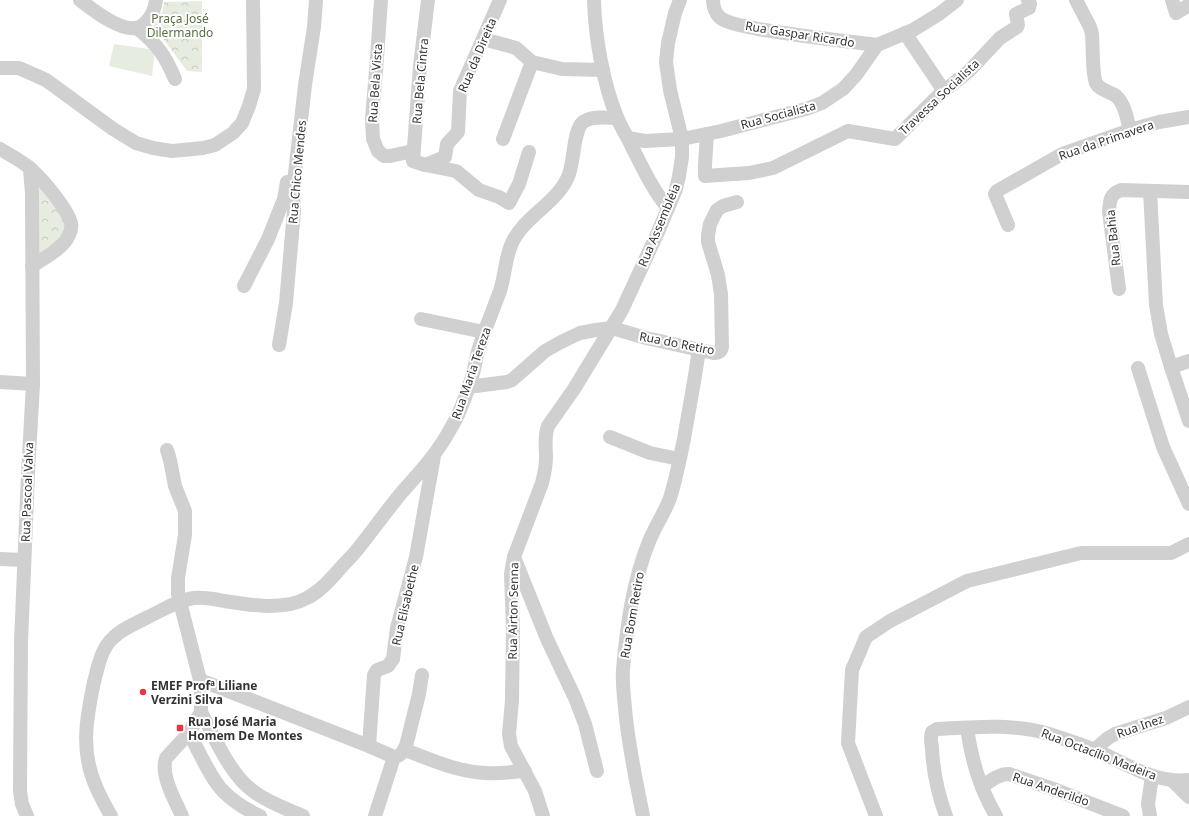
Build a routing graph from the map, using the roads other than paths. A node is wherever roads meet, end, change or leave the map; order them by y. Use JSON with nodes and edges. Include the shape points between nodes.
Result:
{"nodes":[{"id":1,"x":80,"y":0,"type":"edge"},
{"id":2,"x":156,"y":0,"type":"edge"},
{"id":3,"x":253,"y":0,"type":"edge"},
{"id":4,"x":316,"y":0,"type":"edge"},
{"id":5,"x":381,"y":0,"type":"edge"},
{"id":6,"x":428,"y":0,"type":"edge"},
{"id":7,"x":500,"y":0,"type":"edge"},
{"id":8,"x":594,"y":0,"type":"edge"},
{"id":9,"x":680,"y":0,"type":"edge"},
{"id":10,"x":713,"y":0,"type":"edge"},
{"id":11,"x":957,"y":0,"type":"edge"},
{"id":12,"x":1076,"y":0,"type":"edge"},
{"id":13,"x":1029,"y":3,"type":"edge"},
{"id":14,"x":1189,"y":5,"type":"edge"},
{"id":15,"x":1174,"y":6,"type":"edge"},
{"id":16,"x":137,"y":28,"type":"junction"},
{"id":17,"x":905,"y":33,"type":"junction"},
{"id":18,"x":483,"y":39,"type":"junction"},
{"id":19,"x":877,"y":45,"type":"junction"},
{"id":20,"x":532,"y":62,"type":"junction"},
{"id":21,"x":0,"y":68,"type":"edge"},
{"id":22,"x":603,"y":70,"type":"junction"},
{"id":23,"x":175,"y":79,"type":"dead end"},
{"id":24,"x":944,"y":91,"type":"junction"},
{"id":25,"x":1189,"y":117,"type":"edge"},
{"id":26,"x":617,"y":118,"type":"junction"},
{"id":27,"x":1130,"y":130,"type":"junction"},
{"id":28,"x":707,"y":134,"type":"junction"},
{"id":29,"x":628,"y":138,"type":"junction"},
{"id":30,"x":504,"y":139,"type":"dead end"},
{"id":31,"x":682,"y":139,"type":"junction"},
{"id":32,"x":299,"y":144,"type":"junction"},
{"id":33,"x":0,"y":149,"type":"edge"},
{"id":34,"x":529,"y":152,"type":"dead end"},
{"id":35,"x":417,"y":159,"type":"junction"},
{"id":36,"x":30,"y":168,"type":"junction"},
{"id":37,"x":1150,"y":191,"type":"junction"},
{"id":38,"x":1189,"y":192,"type":"edge"},
{"id":39,"x":737,"y":202,"type":"dead end"},
{"id":40,"x":668,"y":208,"type":"junction"},
{"id":41,"x":1008,"y":225,"type":"dead end"},
{"id":42,"x":32,"y":266,"type":"junction"},
{"id":43,"x":244,"y":286,"type":"dead end"},
{"id":44,"x":1119,"y":289,"type":"dead end"},
{"id":45,"x":421,"y":319,"type":"dead end"},
{"id":46,"x":612,"y":328,"type":"junction"},
{"id":47,"x":484,"y":332,"type":"junction"},
{"id":48,"x":279,"y":345,"type":"dead end"},
{"id":49,"x":699,"y":349,"type":"junction"},
{"id":50,"x":1189,"y":361,"type":"edge"},
{"id":51,"x":1171,"y":367,"type":"junction"},
{"id":52,"x":1138,"y":368,"type":"dead end"},
{"id":53,"x":0,"y":382,"type":"edge"},
{"id":54,"x":33,"y":384,"type":"junction"},
{"id":55,"x":468,"y":387,"type":"junction"},
{"id":56,"x":1189,"y":421,"type":"edge"},
{"id":57,"x":610,"y":437,"type":"dead end"},
{"id":58,"x":167,"y":450,"type":"dead end"},
{"id":59,"x":434,"y":456,"type":"junction"},
{"id":60,"x":680,"y":459,"type":"junction"},
{"id":61,"x":1189,"y":504,"type":"edge"},
{"id":62,"x":1189,"y":544,"type":"edge"},
{"id":63,"x":514,"y":557,"type":"junction"},
{"id":64,"x":0,"y":559,"type":"edge"},
{"id":65,"x":24,"y":560,"type":"junction"},
{"id":66,"x":180,"y":601,"type":"junction"},
{"id":67,"x":422,"y":675,"type":"dead end"},
{"id":68,"x":200,"y":680,"type":"junction"},
{"id":69,"x":1189,"y":707,"type":"edge"},
{"id":70,"x":200,"y":712,"type":"junction"},
{"id":71,"x":966,"y":728,"type":"junction"},
{"id":72,"x":189,"y":733,"type":"junction"},
{"id":73,"x":369,"y":746,"type":"junction"},
{"id":74,"x":1094,"y":750,"type":"junction"},
{"id":75,"x":399,"y":754,"type":"junction"},
{"id":76,"x":525,"y":771,"type":"junction"},
{"id":77,"x":597,"y":771,"type":"dead end"},
{"id":78,"x":1152,"y":776,"type":"junction"},
{"id":79,"x":1172,"y":780,"type":"junction"},
{"id":80,"x":1189,"y":780,"type":"edge"},
{"id":81,"x":982,"y":787,"type":"junction"},
{"id":82,"x":1189,"y":797,"type":"edge"},
{"id":83,"x":27,"y":816,"type":"edge"},
{"id":84,"x":111,"y":816,"type":"edge"},
{"id":85,"x":182,"y":816,"type":"edge"},
{"id":86,"x":260,"y":816,"type":"edge"},
{"id":87,"x":303,"y":816,"type":"edge"},
{"id":88,"x":375,"y":816,"type":"edge"},
{"id":89,"x":543,"y":816,"type":"edge"},
{"id":90,"x":643,"y":816,"type":"edge"},
{"id":91,"x":876,"y":816,"type":"edge"},
{"id":92,"x":946,"y":816,"type":"edge"},
{"id":93,"x":996,"y":816,"type":"edge"},
{"id":94,"x":1123,"y":816,"type":"edge"},
{"id":95,"x":1150,"y":816,"type":"edge"}],
"edges":[{"from":1,"to":16,"type":"street","via":[[104,18],[124,27]]},
{"from":2,"to":16,"type":"street","via":[[149,19]]},
{"from":3,"to":21,"type":"street","via":[[254,89],[242,123],[233,133],[215,145],[172,151],[136,143],[46,80],[19,68]]},
{"from":4,"to":32,"type":"street","name":"Rua Chico Mendes"},
{"from":5,"to":35,"type":"street","name":"Rua Bela Vista","via":[[372,119],[373,139],[378,151],[384,156]]},
{"from":6,"to":35,"type":"street","name":"Rua Bela Cintra","via":[[420,66]]},
{"from":7,"to":18,"type":"street","name":"Rua da Direita"},
{"from":8,"to":22,"type":"street","via":[[594,17]]},
{"from":9,"to":31,"type":"street","name":"Rua Assembléia","via":[[668,42],[666,62]]},
{"from":10,"to":19,"type":"street","name":"Rua Gaspar Ricardo","via":[[713,5],[722,19],[740,25]]},
{"from":11,"to":17,"type":"street","via":[[939,14]]},
{"from":12,"to":27,"type":"street","via":[[1092,34],[1096,82],[1101,88],[1119,98]]},
{"from":13,"to":24,"type":"street","name":"Travessa Socialista","via":[[1016,14],[1017,27],[1000,38],[970,71]]},
{"from":14,"to":15,"type":"street"},
{"from":16,"to":23,"type":"street","via":[[163,54]]},
{"from":17,"to":19,"type":"street"},
{"from":17,"to":24,"type":"street"},
{"from":18,"to":20,"type":"street","via":[[516,48]]},
{"from":18,"to":35,"type":"street","name":"Rua da Direita","via":[[460,91],[458,132],[447,144],[445,157]]},
{"from":19,"to":28,"type":"street","name":"Rua Socialista","via":[[843,89],[822,103]]},
{"from":20,"to":22,"type":"street","via":[[562,69]]},
{"from":20,"to":30,"type":"street"},
{"from":22,"to":26,"type":"street"},
{"from":24,"to":28,"type":"street","name":"Travessa Socialista","via":[[895,139],[848,131],[773,168],[749,173],[705,176]]},
{"from":25,"to":27,"type":"street","name":"Rua da Primavera"},
{"from":26,"to":29,"type":"street"},
{"from":26,"to":47,"type":"street","name":"Rua Maria Tereza","via":[[594,118],[581,125],[577,133],[568,179],[511,244],[500,291]]},
{"from":27,"to":41,"type":"street","name":"Rua da Primavera","via":[[1062,154],[997,191],[995,194]]},
{"from":28,"to":31,"type":"street","name":"Rua Socialista"},
{"from":29,"to":31,"type":"street","name":"Rua Socialista","via":[[645,141]]},
{"from":29,"to":40,"type":"street","via":[[651,185]]},
{"from":31,"to":40,"type":"street","name":"Rua Assembléia","via":[[680,176]]},
{"from":32,"to":43,"type":"street","via":[[291,160],[284,200]]},
{"from":32,"to":48,"type":"street","name":"Rua Chico Mendes","via":[[293,191],[294,211],[286,303]]},
{"from":33,"to":36,"type":"street"},
{"from":34,"to":35,"type":"street","via":[[519,184],[509,203],[480,190],[456,171]]},
{"from":36,"to":42,"type":"street","name":"Rua Pascoal Valva"},
{"from":36,"to":42,"type":"street","via":[[63,208],[71,225],[70,234],[61,246]]},
{"from":37,"to":38,"type":"street","name":"Rua Bahia"},
{"from":37,"to":44,"type":"street","name":"Rua Bahia","via":[[1121,190],[1112,194],[1110,199],[1109,210]]},
{"from":37,"to":51,"type":"street","via":[[1156,305]]},
{"from":39,"to":49,"type":"street","name":"Rua do Retiro","via":[[717,210],[708,234],[721,294],[721,351],[718,353]]},
{"from":40,"to":46,"type":"street","name":"Rua Assembléia"},
{"from":42,"to":54,"type":"street","name":"Rua Pascoal Valva"},
{"from":45,"to":47,"type":"street"},
{"from":46,"to":49,"type":"street","name":"Rua do Retiro"},
{"from":46,"to":55,"type":"street","via":[[580,333],[560,342],[544,351],[512,380]]},
{"from":46,"to":63,"type":"street","name":"Rua Airton Senna","via":[[545,433],[545,472]]},
{"from":47,"to":55,"type":"street","name":"Rua Maria Tereza"},
{"from":49,"to":60,"type":"street","name":"Rua Bom Retiro"},
{"from":50,"to":51,"type":"street"},
{"from":51,"to":56,"type":"street"},
{"from":52,"to":61,"type":"street","via":[[1163,447]]},
{"from":53,"to":54,"type":"street"},
{"from":54,"to":65,"type":"street","name":"Rua Pascoal Valva"},
{"from":55,"to":59,"type":"street","name":"Rua Maria Tereza","via":[[458,415]]},
{"from":57,"to":60,"type":"street","via":[[650,454]]},
{"from":58,"to":66,"type":"street","via":[[186,522],[178,578]]},
{"from":59,"to":66,"type":"street","name":"Rua Maria Tereza","via":[[356,550],[319,590],[306,600],[275,606],[206,598]]},
{"from":59,"to":73,"type":"street","name":"Rua Elisabethe","via":[[416,558],[398,628],[393,659],[388,666],[377,670],[374,676]]},
{"from":60,"to":90,"type":"street","name":"Rua Bom Retiro","via":[[670,499],[650,539],[639,571],[623,670],[626,723]]},
{"from":62,"to":91,"type":"street","via":[[1171,553],[1081,553],[967,581],[890,621],[866,637],[852,670],[848,743]]},
{"from":63,"to":76,"type":"street","name":"Rua Airton Senna","via":[[511,574],[513,628],[509,734],[511,746]]},
{"from":63,"to":77,"type":"street","via":[[547,639],[575,698],[585,724]]},
{"from":64,"to":65,"type":"street"},
{"from":65,"to":83,"type":"street","name":"Rua Pascoal Valva","via":[[20,792]]},
{"from":66,"to":68,"type":"street"},
{"from":66,"to":84,"type":"street","name":"Rua Maria Tereza","via":[[123,630],[114,636],[103,651],[85,733],[86,750],[96,788]]},
{"from":67,"to":75,"type":"street","via":[[414,718]]},
{"from":68,"to":70,"type":"street"},
{"from":68,"to":73,"type":"street"},
{"from":69,"to":74,"type":"street","name":"Rua Inez","via":[[1166,718],[1115,734]]},
{"from":70,"to":72,"type":"street"},
{"from":70,"to":87,"type":"street","via":[[234,772],[248,787]]},
{"from":71,"to":74,"type":"street","name":"Rua Octacílio Madeira","via":[[1026,728]]},
{"from":71,"to":81,"type":"street","via":[[970,752]]},
{"from":71,"to":92,"type":"street","name":"Rua Octacílio Madeira","via":[[937,729],[931,735],[937,786]]},
{"from":72,"to":85,"type":"street","via":[[164,763],[167,780]]},
{"from":72,"to":86,"type":"street","via":[[223,792]]},
{"from":73,"to":75,"type":"street"},
{"from":74,"to":78,"type":"street","name":"Rua Octacílio Madeira"},
{"from":75,"to":76,"type":"street","via":[[472,772]]},
{"from":75,"to":88,"type":"street"},
{"from":76,"to":89,"type":"street","name":"Rua Airton Senna","via":[[536,791]]},
{"from":78,"to":79,"type":"street","name":"Rua Octacílio Madeira"},
{"from":78,"to":95,"type":"street","via":[[1148,804]]},
{"from":79,"to":80,"type":"street","name":"Rua Octacílio Madeira"},
{"from":79,"to":82,"type":"street"},
{"from":81,"to":93,"type":"street"},
{"from":81,"to":94,"type":"street","name":"Rua Anderildo","via":[[992,779],[1009,774]]}]}
